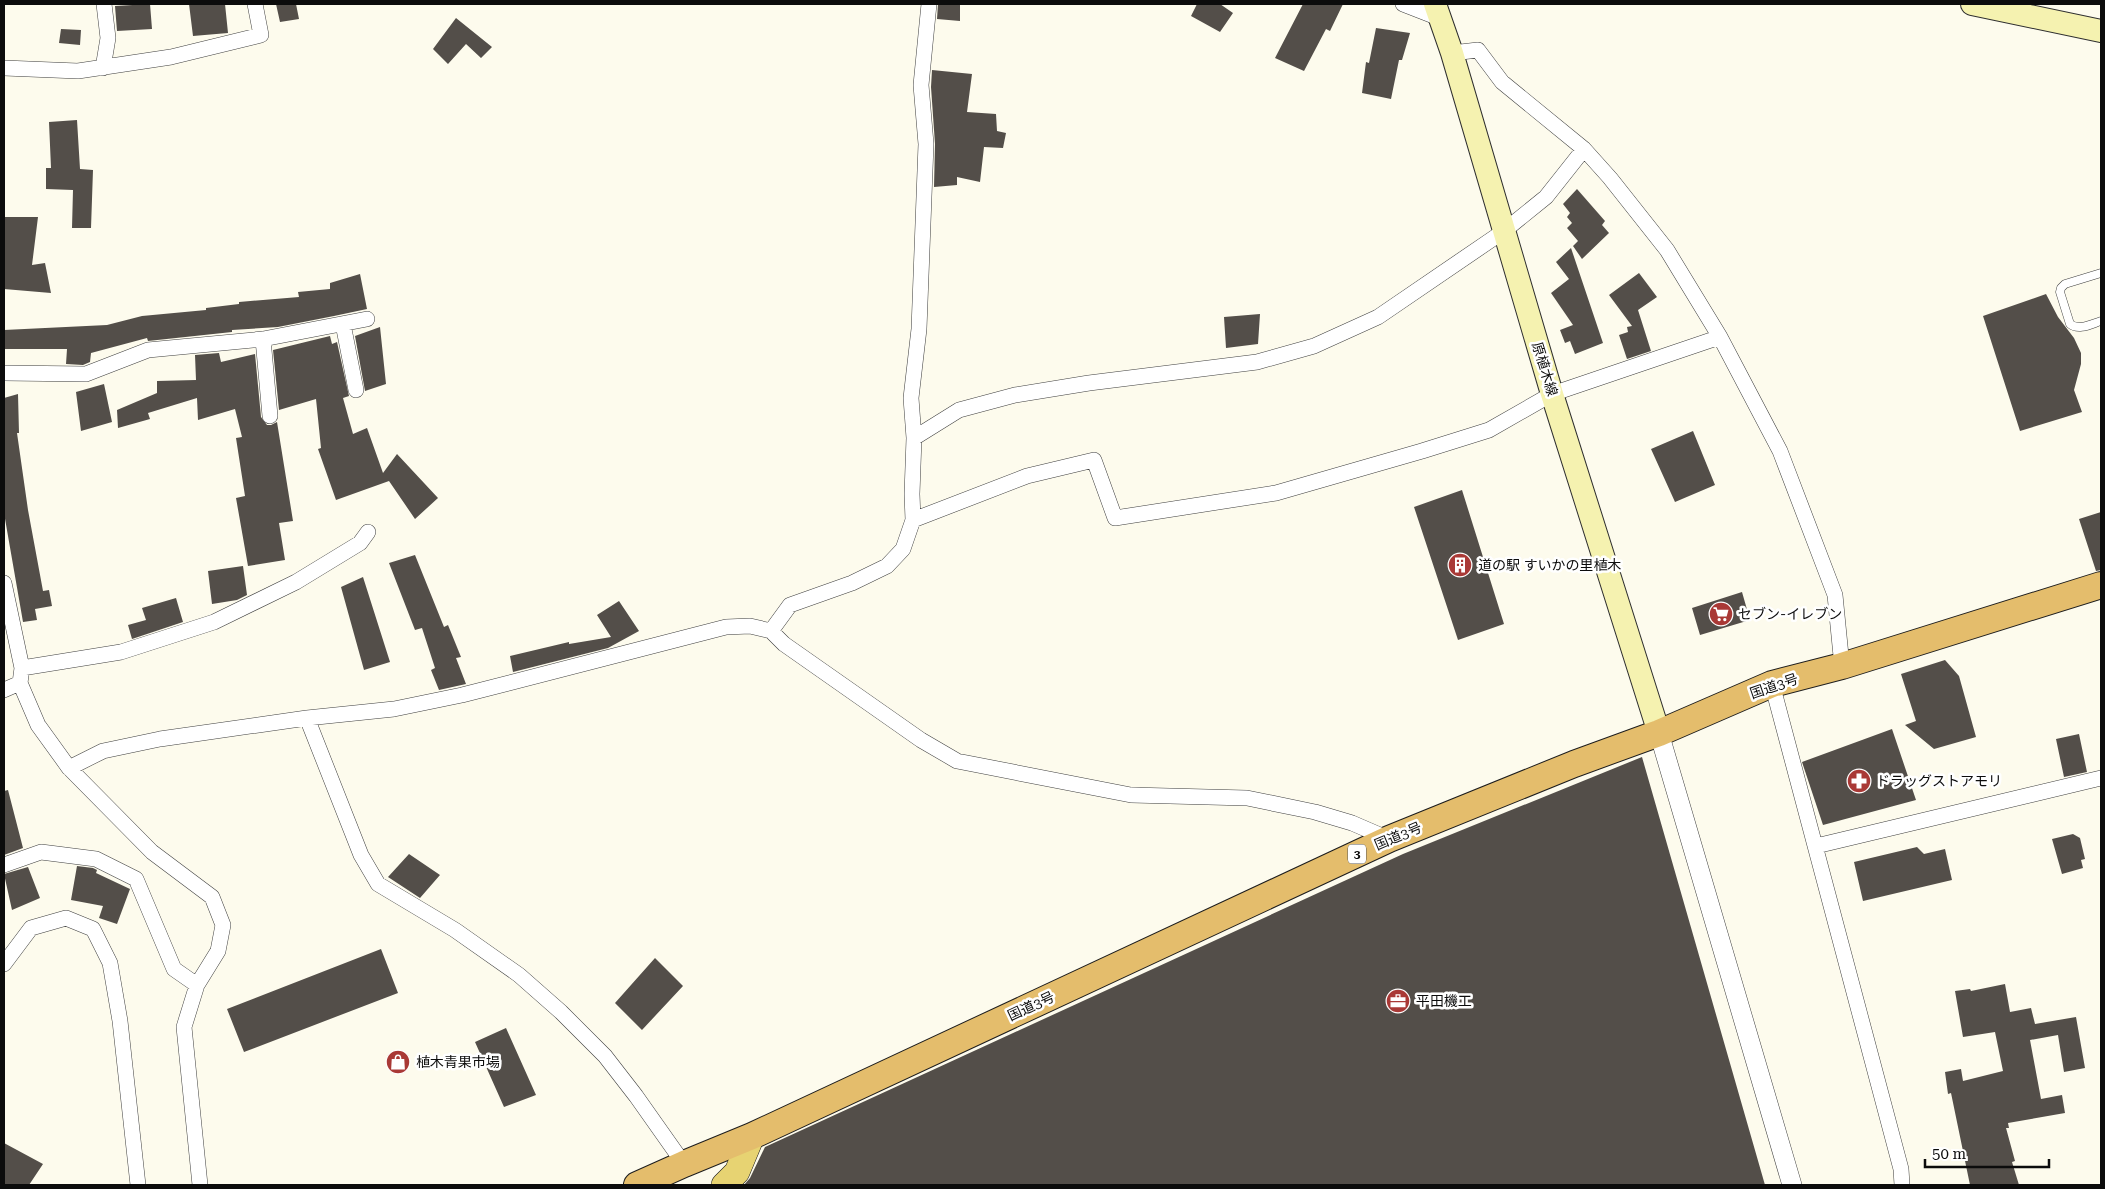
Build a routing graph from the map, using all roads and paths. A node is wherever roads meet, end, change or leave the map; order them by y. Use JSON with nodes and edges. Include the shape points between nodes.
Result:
{"nodes":[{"id":1,"x":104,"y":4,"type":"edge"},
{"id":2,"x":255,"y":4,"type":"edge"},
{"id":3,"x":929,"y":4,"type":"edge"},
{"id":4,"x":1403,"y":4,"type":"edge"},
{"id":5,"x":1972,"y":4,"type":"edge"},
{"id":6,"x":1437,"y":11,"type":"edge"},
{"id":7,"x":2101,"y":31,"type":"edge"},
{"id":8,"x":1452,"y":53,"type":"junction"},
{"id":9,"x":4,"y":68,"type":"edge"},
{"id":10,"x":102,"y":68,"type":"junction"},
{"id":11,"x":1584,"y":149,"type":"junction"},
{"id":12,"x":1504,"y":231,"type":"junction"},
{"id":13,"x":2101,"y":274,"type":"edge"},
{"id":14,"x":367,"y":319,"type":"dead end"},
{"id":15,"x":2101,"y":321,"type":"edge"},
{"id":16,"x":343,"y":324,"type":"junction"},
{"id":17,"x":1720,"y":337,"type":"junction"},
{"id":18,"x":263,"y":339,"type":"junction"},
{"id":19,"x":4,"y":373,"type":"edge"},
{"id":20,"x":356,"y":390,"type":"dead end"},
{"id":21,"x":1552,"y":394,"type":"junction"},
{"id":22,"x":270,"y":416,"type":"dead end"},
{"id":23,"x":914,"y":438,"type":"junction"},
{"id":24,"x":913,"y":520,"type":"junction"},
{"id":25,"x":368,"y":532,"type":"dead end"},
{"id":26,"x":4,"y":583,"type":"edge"},
{"id":27,"x":2101,"y":585,"type":"edge"},
{"id":28,"x":771,"y":631,"type":"junction"},
{"id":29,"x":1842,"y":666,"type":"junction"},
{"id":30,"x":21,"y":676,"type":"junction"},
{"id":31,"x":1772,"y":684,"type":"junction"},
{"id":32,"x":4,"y":690,"type":"edge"},
{"id":33,"x":307,"y":718,"type":"junction"},
{"id":34,"x":1659,"y":733,"type":"junction"},
{"id":35,"x":69,"y":768,"type":"junction"},
{"id":36,"x":2101,"y":778,"type":"edge"},
{"id":37,"x":1390,"y":839,"type":"junction"},
{"id":38,"x":1816,"y":846,"type":"junction"},
{"id":39,"x":4,"y":865,"type":"edge"},
{"id":40,"x":4,"y":964,"type":"edge"},
{"id":41,"x":197,"y":985,"type":"junction"},
{"id":42,"x":752,"y":1136,"type":"junction"},
{"id":43,"x":684,"y":1164,"type":"junction"},
{"id":44,"x":138,"y":1185,"type":"edge"},
{"id":45,"x":200,"y":1185,"type":"edge"},
{"id":46,"x":637,"y":1185,"type":"edge"},
{"id":47,"x":724,"y":1185,"type":"edge"},
{"id":48,"x":1792,"y":1185,"type":"edge"},
{"id":49,"x":1902,"y":1185,"type":"edge"}],
"edges":[{"from":1,"to":10,"type":"street","via":[[108,38]]},
{"from":2,"to":10,"type":"street","via":[[261,35],[171,57]]},
{"from":3,"to":23,"type":"street","via":[[921,85],[926,144],[919,329],[911,398]]},
{"from":4,"to":6,"type":"street"},
{"from":5,"to":7,"type":"main road"},
{"from":6,"to":8,"type":"main road","name":"原植木線"},
{"from":8,"to":11,"type":"street","via":[[1478,50],[1502,82]]},
{"from":8,"to":12,"type":"main road","name":"原植木線"},
{"from":9,"to":10,"type":"street","via":[[78,71]]},
{"from":11,"to":12,"type":"street","via":[[1546,196]]},
{"from":11,"to":17,"type":"street","via":[[1667,250]]},
{"from":12,"to":21,"type":"main road","name":"原植木線"},
{"from":12,"to":23,"type":"street","via":[[1378,317],[1314,346],[1257,362],[1015,395],[959,410]]},
{"from":13,"to":15,"type":"lane","via":[[2064,284],[2060,292],[2070,324],[2080,328]]},
{"from":14,"to":16,"type":"street"},
{"from":16,"to":18,"type":"street"},
{"from":16,"to":20,"type":"street"},
{"from":17,"to":21,"type":"street"},
{"from":17,"to":29,"type":"street","via":[[1780,451],[1835,595]]},
{"from":18,"to":19,"type":"street","via":[[148,350],[86,374]]},
{"from":18,"to":22,"type":"street"},
{"from":21,"to":24,"type":"street","via":[[1489,430],[1276,493],[1115,518],[1094,460],[1027,476]]},
{"from":21,"to":34,"type":"main road","name":"原植木線"},
{"from":23,"to":24,"type":"street"},
{"from":24,"to":28,"type":"street","via":[[903,550],[887,566],[852,583],[790,605]]},
{"from":25,"to":30,"type":"street","via":[[360,543],[296,582],[214,622],[121,652]]},
{"from":26,"to":30,"type":"street"},
{"from":27,"to":29,"type":"highway","name":"国道3号","number":"3"},
{"from":28,"to":33,"type":"street","via":[[750,626],[726,627],[462,695],[394,709]]},
{"from":28,"to":37,"type":"street","via":[[784,644],[889,718],[957,761],[1131,795],[1247,798],[1315,812]]},
{"from":29,"to":31,"type":"highway","name":"国道3号","number":"3"},
{"from":30,"to":32,"type":"street"},
{"from":30,"to":35,"type":"street","via":[[38,725]]},
{"from":31,"to":34,"type":"highway","name":"国道3号","number":"3"},
{"from":31,"to":38,"type":"street"},
{"from":33,"to":35,"type":"street","via":[[103,751]]},
{"from":33,"to":43,"type":"street","via":[[361,855],[378,884],[455,930],[519,975],[561,1012],[605,1056]]},
{"from":34,"to":37,"type":"highway","name":"国道3号","number":"3"},
{"from":34,"to":48,"type":"street"},
{"from":35,"to":41,"type":"street","via":[[152,852],[212,897],[223,925],[218,951]]},
{"from":36,"to":38,"type":"street"},
{"from":37,"to":42,"type":"highway","name":"国道3号","number":"3"},
{"from":38,"to":49,"type":"street","via":[[1901,1169]]},
{"from":39,"to":41,"type":"street","via":[[41,852],[96,859],[136,879],[174,969]]},
{"from":40,"to":44,"type":"street","via":[[31,928],[66,918],[93,929],[110,963]]},
{"from":41,"to":45,"type":"street","via":[[184,1028]]},
{"from":42,"to":43,"type":"highway","name":"国道3号","number":"3"},
{"from":42,"to":47,"type":"main road","via":[[737,1172]]},
{"from":43,"to":46,"type":"highway","name":"国道3号","number":"3"}]}
